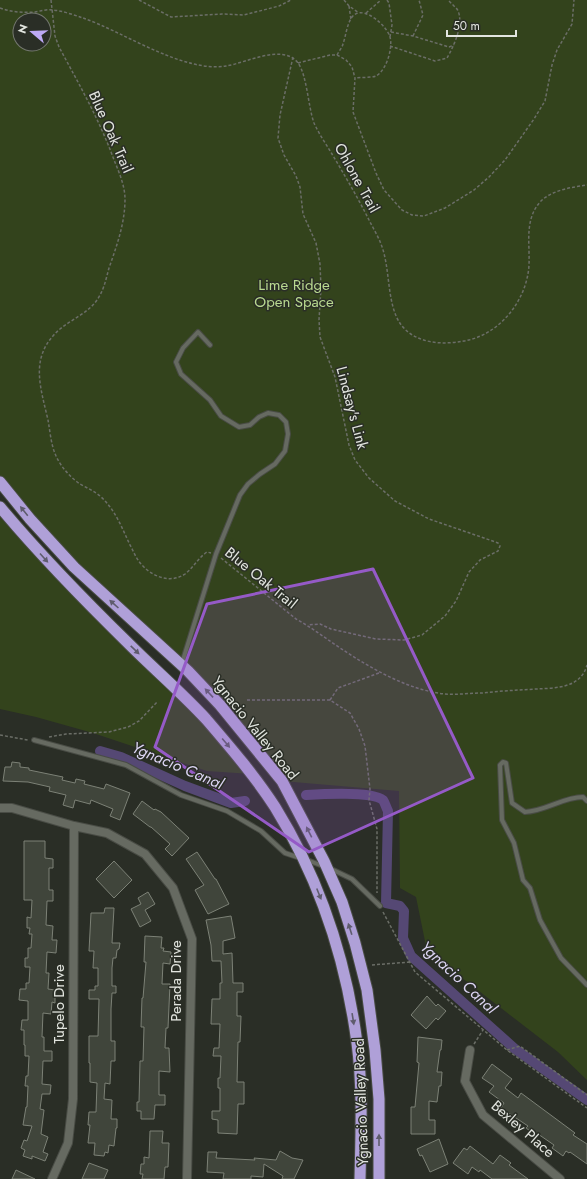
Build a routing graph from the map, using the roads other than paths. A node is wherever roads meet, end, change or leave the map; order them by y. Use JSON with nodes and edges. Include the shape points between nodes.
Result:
{"nodes":[{"id":1,"x":210,"y":345,"type":"dead end"},
{"id":2,"x":0,"y":482,"type":"edge"},
{"id":3,"x":0,"y":507,"type":"edge"},
{"id":4,"x":182,"y":665,"type":"junction"},
{"id":5,"x":34,"y":740,"type":"road end"},
{"id":6,"x":587,"y":801,"type":"edge"},
{"id":7,"x":0,"y":808,"type":"edge"},
{"id":8,"x":74,"y":826,"type":"junction"},
{"id":9,"x":302,"y":858,"type":"junction"},
{"id":10,"x":327,"y":867,"type":"junction"},
{"id":11,"x":380,"y":906,"type":"road end"},
{"id":12,"x":587,"y":985,"type":"edge"},
{"id":13,"x":470,"y":1050,"type":"road end"},
{"id":14,"x":52,"y":1179,"type":"edge"},
{"id":15,"x":187,"y":1179,"type":"edge"},
{"id":16,"x":360,"y":1179,"type":"edge"},
{"id":17,"x":379,"y":1179,"type":"edge"},
{"id":18,"x":560,"y":1179,"type":"edge"}],
"edges":[{"from":1,"to":4,"type":"lane","via":[[198,332],[183,348],[176,362],[180,374],[210,400],[221,416],[230,422],[239,427],[250,424],[268,413],[279,416],[286,422],[288,434],[285,451],[275,464],[248,484],[240,495],[216,554]]},
{"from":4,"to":2,"type":"highway","name":"Ygnacio Valley Road","one_way":true,"via":[[74,567]]},
{"from":3,"to":9,"type":"highway","name":"Ygnacio Valley Road","one_way":true,"via":[[87,603],[205,718],[252,774],[275,807]]},
{"from":10,"to":4,"type":"highway","name":"Ygnacio Valley Road","one_way":true,"via":[[282,781],[220,705]]},
{"from":5,"to":9,"type":"lane","via":[[126,765],[181,795],[228,811],[261,831],[285,853]]},
{"from":6,"to":12,"type":"lane","via":[[584,797],[574,797],[536,811],[524,812],[512,803],[506,763],[500,765],[502,820],[514,843],[523,880],[530,888],[540,920],[561,958]]},
{"from":7,"to":8,"type":"street","name":"Perada Drive","via":[[12,808]]},
{"from":8,"to":14,"type":"street","name":"Tupelo Drive","via":[[73,1099],[68,1143]]},
{"from":8,"to":15,"type":"street","name":"Perada Drive","via":[[106,833],[144,854],[172,888],[192,939]]},
{"from":9,"to":10,"type":"lane"},
{"from":9,"to":16,"type":"highway","name":"Ygnacio Valley Road","one_way":true,"via":[[328,918],[350,1002],[357,1044],[360,1087]]},
{"from":10,"to":11,"type":"lane","via":[[352,879]]},
{"from":17,"to":10,"type":"highway","name":"Ygnacio Valley Road","one_way":true,"via":[[379,1099],[367,990],[342,902]]},
{"from":13,"to":18,"type":"street","name":"Bexley Place","via":[[465,1081],[483,1115]]}]}
